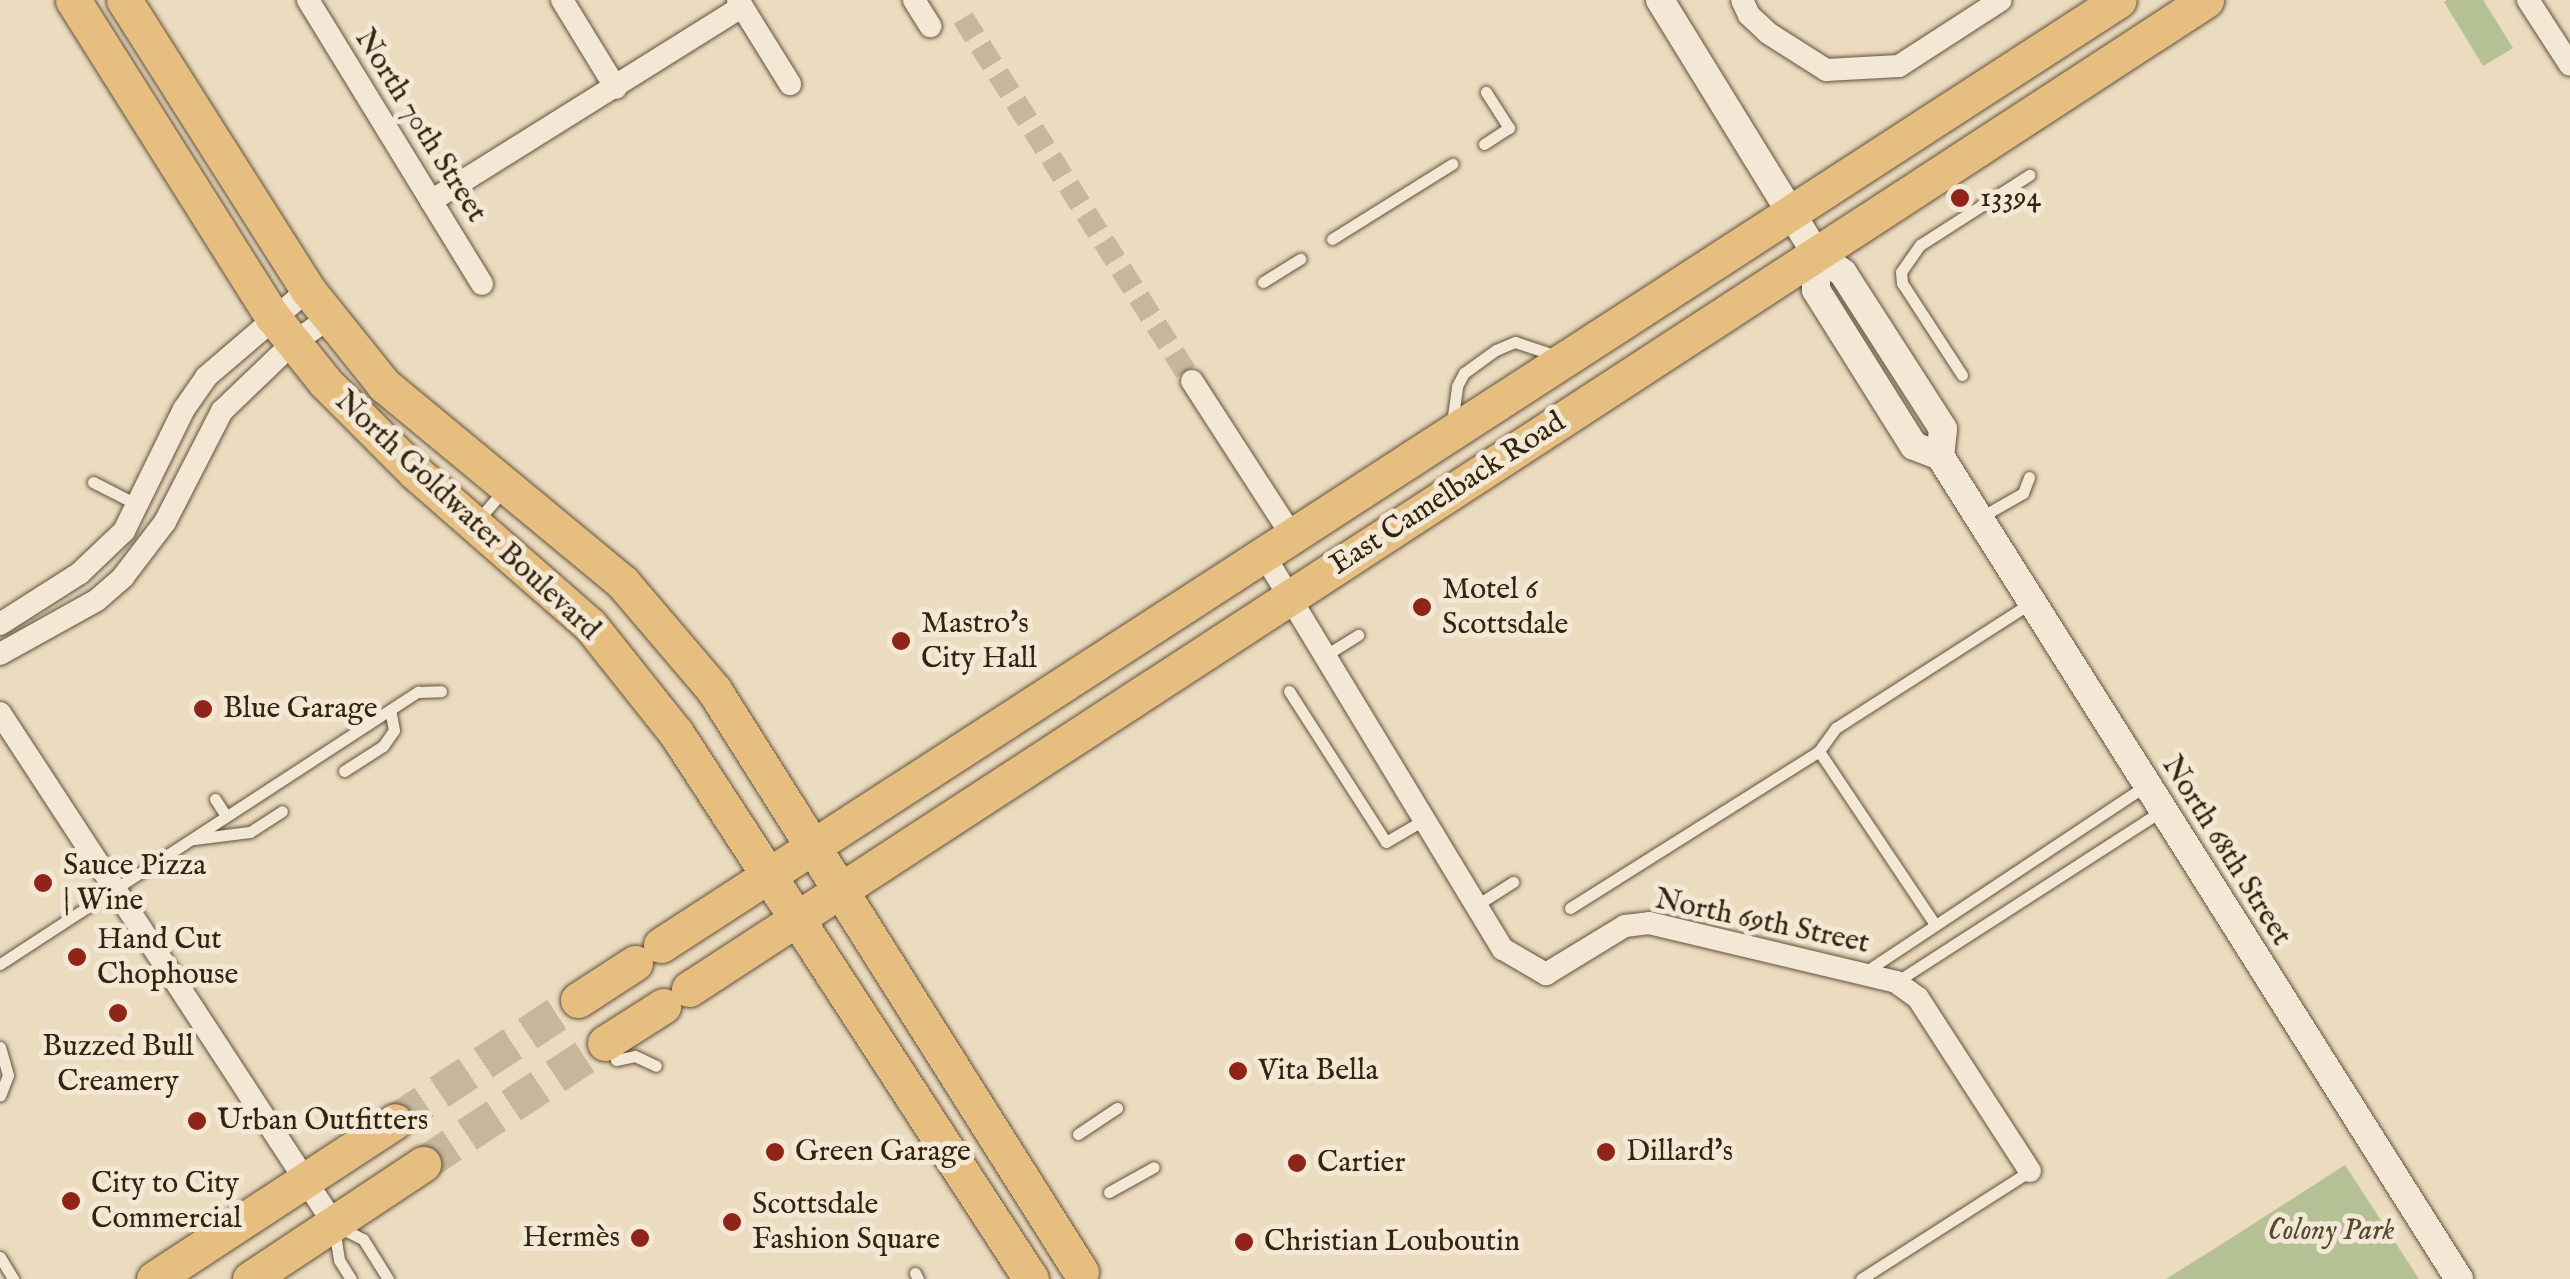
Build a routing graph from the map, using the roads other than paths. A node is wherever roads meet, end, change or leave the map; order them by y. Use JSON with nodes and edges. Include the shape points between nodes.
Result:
{"nodes":[{"id":1,"x":73,"y":0,"type":"edge"},
{"id":2,"x":124,"y":0,"type":"edge"},
{"id":3,"x":308,"y":0,"type":"edge"},
{"id":4,"x":562,"y":0,"type":"edge"},
{"id":5,"x":914,"y":0,"type":"edge"},
{"id":6,"x":1660,"y":0,"type":"edge"},
{"id":7,"x":2001,"y":0,"type":"edge"},
{"id":8,"x":2119,"y":0,"type":"edge"},
{"id":9,"x":2206,"y":0,"type":"edge"},
{"id":10,"x":2528,"y":0,"type":"edge"},
{"id":11,"x":740,"y":4,"type":"edge"},
{"id":12,"x":1745,"y":8,"type":"edge"},
{"id":13,"x":930,"y":26,"type":"dead end"},
{"id":14,"x":2570,"y":65,"type":"edge"},
{"id":15,"x":790,"y":84,"type":"dead end"},
{"id":16,"x":616,"y":88,"type":"junction"},
{"id":17,"x":1486,"y":92,"type":"dead end"},
{"id":18,"x":1484,"y":144,"type":"dead end"},
{"id":19,"x":1452,"y":164,"type":"dead end"},
{"id":20,"x":2029,"y":175,"type":"dead end"},
{"id":21,"x":431,"y":201,"type":"junction"},
{"id":22,"x":1791,"y":213,"type":"junction"},
{"id":23,"x":1332,"y":239,"type":"dead end"},
{"id":24,"x":1816,"y":254,"type":"junction"},
{"id":25,"x":1300,"y":259,"type":"dead end"},
{"id":26,"x":1263,"y":282,"type":"dead end"},
{"id":27,"x":482,"y":284,"type":"dead end"},
{"id":28,"x":318,"y":304,"type":"junction"},
{"id":29,"x":283,"y":330,"type":"junction"},
{"id":30,"x":1962,"y":374,"type":"dead end"},
{"id":31,"x":1192,"y":380,"type":"tunnel mouth"},
{"id":32,"x":2029,"y":477,"type":"dead end"},
{"id":33,"x":92,"y":482,"type":"dead end"},
{"id":34,"x":507,"y":486,"type":"junction"},
{"id":35,"x":140,"y":506,"type":"junction"},
{"id":36,"x":1979,"y":518,"type":"junction"},
{"id":37,"x":474,"y":524,"type":"junction"},
{"id":38,"x":1278,"y":546,"type":"junction"},
{"id":39,"x":1290,"y":597,"type":"junction"},
{"id":40,"x":2032,"y":603,"type":"junction"},
{"id":41,"x":0,"y":624,"type":"edge"},
{"id":42,"x":1358,"y":635,"type":"dead end"},
{"id":43,"x":0,"y":654,"type":"edge"},
{"id":44,"x":1326,"y":655,"type":"junction"},
{"id":45,"x":441,"y":691,"type":"dead end"},
{"id":46,"x":1289,"y":691,"type":"dead end"},
{"id":47,"x":390,"y":710,"type":"junction"},
{"id":48,"x":0,"y":713,"type":"edge"},
{"id":49,"x":1819,"y":751,"type":"junction"},
{"id":50,"x":344,"y":771,"type":"dead end"},
{"id":51,"x":2146,"y":785,"type":"junction"},
{"id":52,"x":215,"y":799,"type":"dead end"},
{"id":53,"x":2163,"y":810,"type":"junction"},
{"id":54,"x":282,"y":811,"type":"dead end"},
{"id":55,"x":226,"y":816,"type":"junction"},
{"id":56,"x":1425,"y":819,"type":"junction"},
{"id":57,"x":190,"y":840,"type":"junction"},
{"id":58,"x":814,"y":845,"type":"junction"},
{"id":59,"x":768,"y":875,"type":"junction"},
{"id":60,"x":1513,"y":882,"type":"dead end"},
{"id":61,"x":115,"y":889,"type":"junction"},
{"id":62,"x":842,"y":890,"type":"junction"},
{"id":63,"x":1477,"y":904,"type":"junction"},
{"id":64,"x":1570,"y":908,"type":"dead end"},
{"id":65,"x":796,"y":919,"type":"junction"},
{"id":66,"x":1934,"y":924,"type":"junction"},
{"id":67,"x":0,"y":964,"type":"edge"},
{"id":68,"x":1862,"y":975,"type":"junction"},
{"id":69,"x":1896,"y":982,"type":"junction"},
{"id":70,"x":578,"y":1000,"type":"tunnel mouth"},
{"id":71,"x":0,"y":1047,"type":"edge"},
{"id":72,"x":610,"y":1052,"type":"joint"},
{"id":73,"x":656,"y":1066,"type":"dead end"},
{"id":74,"x":0,"y":1096,"type":"edge"},
{"id":75,"x":1118,"y":1108,"type":"dead end"},
{"id":76,"x":928,"y":1116,"type":"junction"},
{"id":77,"x":395,"y":1121,"type":"tunnel mouth"},
{"id":78,"x":1078,"y":1134,"type":"dead end"},
{"id":79,"x":423,"y":1164,"type":"tunnel mouth"},
{"id":80,"x":1154,"y":1167,"type":"dead end"},
{"id":81,"x":2030,"y":1171,"type":"joint"},
{"id":82,"x":305,"y":1180,"type":"junction"},
{"id":83,"x":1109,"y":1192,"type":"dead end"},
{"id":84,"x":995,"y":1222,"type":"junction"},
{"id":85,"x":334,"y":1224,"type":"junction"},
{"id":86,"x":1054,"y":1228,"type":"junction"},
{"id":87,"x":0,"y":1257,"type":"edge"},
{"id":88,"x":1071,"y":1275,"type":"edge"},
{"id":89,"x":13,"y":1279,"type":"edge"},
{"id":90,"x":154,"y":1279,"type":"edge"},
{"id":91,"x":250,"y":1279,"type":"edge"},
{"id":92,"x":352,"y":1279,"type":"edge"},
{"id":93,"x":388,"y":1279,"type":"edge"},
{"id":94,"x":1031,"y":1279,"type":"edge"},
{"id":95,"x":1861,"y":1279,"type":"edge"},
{"id":96,"x":2459,"y":1279,"type":"edge"}],
"edges":[{"from":1,"to":29,"type":"main road","name":"North Goldwater Boulevard"},
{"from":2,"to":28,"type":"main road","name":"North Goldwater Boulevard"},
{"from":3,"to":21,"type":"street","name":"North 70th Street"},
{"from":4,"to":16,"type":"street"},
{"from":5,"to":13,"type":"street"},
{"from":6,"to":22,"type":"street","name":"North 68th Street"},
{"from":7,"to":12,"type":"street","via":[[1899,66],[1826,70],[1784,46]]},
{"from":8,"to":22,"type":"main road","name":"East Camelback Road"},
{"from":9,"to":24,"type":"main road","name":"East Camelback Road"},
{"from":10,"to":14,"type":"street"},
{"from":11,"to":15,"type":"street"},
{"from":11,"to":16,"type":"street"},
{"from":16,"to":21,"type":"street"},
{"from":17,"to":18,"type":"lane","via":[[1509,128]]},
{"from":19,"to":23,"type":"lane"},
{"from":20,"to":30,"type":"lane","via":[[1920,245],[1901,272]]},
{"from":21,"to":27,"type":"street","name":"North 70th Street"},
{"from":22,"to":24,"type":"street","name":"North 68th Street"},
{"from":22,"to":38,"type":"main road","name":"East Camelback Road"},
{"from":24,"to":36,"type":"street","name":"North 68th Street","via":[[1843,273],[1943,430],[1940,456]]},
{"from":24,"to":39,"type":"main road","name":"East Camelback Road"},
{"from":25,"to":26,"type":"lane"},
{"from":28,"to":29,"type":"street"},
{"from":28,"to":29,"type":"street"},
{"from":28,"to":34,"type":"main road","name":"North Goldwater Boulevard","via":[[384,385]]},
{"from":29,"to":35,"type":"street","via":[[206,377],[170,436]]},
{"from":29,"to":37,"type":"main road","name":"North Goldwater Boulevard","via":[[353,413]]},
{"from":29,"to":43,"type":"street","via":[[222,411],[139,561],[97,600]]},
{"from":31,"to":38,"type":"street","name":"North 69th Street"},
{"from":32,"to":36,"type":"lane","via":[[2023,492]]},
{"from":33,"to":35,"type":"lane"},
{"from":34,"to":37,"type":"lane"},
{"from":34,"to":58,"type":"main road","name":"North Goldwater Boulevard","via":[[623,583],[682,651]]},
{"from":35,"to":41,"type":"street","via":[[97,558]]},
{"from":36,"to":40,"type":"street","name":"North 68th Street"},
{"from":37,"to":59,"type":"main road","name":"North Goldwater Boulevard","via":[[590,625],[676,734]]},
{"from":38,"to":39,"type":"street","name":"North 69th Street"},
{"from":38,"to":58,"type":"main road","name":"East Camelback Road"},
{"from":39,"to":44,"type":"street","name":"North 69th Street"},
{"from":39,"to":62,"type":"main road","name":"East Camelback Road"},
{"from":40,"to":49,"type":"lane","via":[[1836,728]]},
{"from":40,"to":51,"type":"street","name":"North 68th Street"},
{"from":42,"to":44,"type":"lane"},
{"from":44,"to":56,"type":"street","name":"North 69th Street"},
{"from":45,"to":47,"type":"lane","via":[[418,692]]},
{"from":46,"to":56,"type":"lane","via":[[1386,842]]},
{"from":47,"to":50,"type":"lane","via":[[394,730],[382,746]]},
{"from":47,"to":55,"type":"lane"},
{"from":48,"to":61,"type":"street"},
{"from":49,"to":64,"type":"lane"},
{"from":49,"to":66,"type":"lane"},
{"from":51,"to":53,"type":"street","name":"North 68th Street"},
{"from":51,"to":66,"type":"lane"},
{"from":52,"to":55,"type":"lane"},
{"from":53,"to":69,"type":"lane"},
{"from":53,"to":96,"type":"street","name":"North 68th Street"},
{"from":54,"to":57,"type":"lane","via":[[250,832]]},
{"from":55,"to":57,"type":"lane"},
{"from":56,"to":63,"type":"street","name":"North 69th Street"},
{"from":57,"to":61,"type":"lane"},
{"from":58,"to":59,"type":"main road","name":"East Camelback Road"},
{"from":58,"to":62,"type":"main road","name":"North Goldwater Boulevard"},
{"from":59,"to":65,"type":"main road","name":"North Goldwater Boulevard"},
{"from":59,"to":70,"type":"main road","name":"East Camelback Road"},
{"from":60,"to":63,"type":"lane"},
{"from":61,"to":67,"type":"lane"},
{"from":61,"to":82,"type":"street"},
{"from":62,"to":65,"type":"main road","name":"East Camelback Road"},
{"from":62,"to":86,"type":"main road","name":"North Goldwater Boulevard"},
{"from":63,"to":68,"type":"street","name":"North 69th Street","via":[[1503,949],[1546,974],[1625,926],[1649,922]]},
{"from":65,"to":72,"type":"main road","name":"East Camelback Road","via":[[676,997]]},
{"from":65,"to":76,"type":"main road","name":"North Goldwater Boulevard"},
{"from":66,"to":68,"type":"lane"},
{"from":68,"to":69,"type":"street","name":"North 69th Street"},
{"from":69,"to":81,"type":"street","name":"North 69th Street","via":[[1918,998]]},
{"from":71,"to":74,"type":"lane","via":[[8,1075]]},
{"from":72,"to":73,"type":"lane"},
{"from":75,"to":78,"type":"lane"},
{"from":76,"to":84,"type":"main road","name":"North Goldwater Boulevard"},
{"from":76,"to":86,"type":"main road","via":[[947,1120],[1006,1208]]},
{"from":77,"to":82,"type":"main road"},
{"from":79,"to":85,"type":"main road"},
{"from":80,"to":83,"type":"lane"},
{"from":81,"to":95,"type":"lane"},
{"from":82,"to":85,"type":"street"},
{"from":82,"to":90,"type":"main road"},
{"from":84,"to":88,"type":"main road","via":[[1040,1245]]},
{"from":84,"to":94,"type":"main road","name":"North Goldwater Boulevard"},
{"from":85,"to":91,"type":"main road"},
{"from":85,"to":92,"type":"lane","via":[[339,1260]]},
{"from":85,"to":93,"type":"lane","via":[[362,1239]]},
{"from":86,"to":88,"type":"main road","name":"North Goldwater Boulevard"},
{"from":87,"to":89,"type":"lane"}]}
